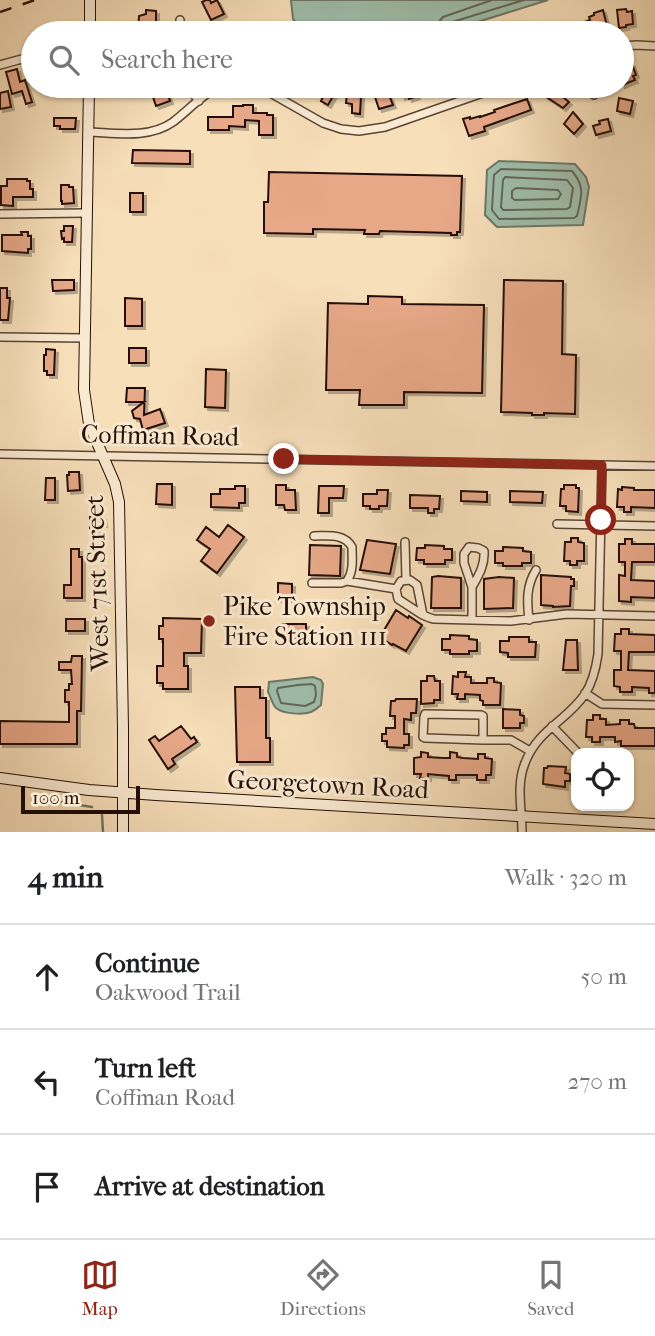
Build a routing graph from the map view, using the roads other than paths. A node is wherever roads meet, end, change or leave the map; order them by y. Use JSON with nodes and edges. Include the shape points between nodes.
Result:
{"nodes":[{"id":1,"x":90,"y":0,"type":"edge"},
{"id":2,"x":90,"y":21,"type":"edge"},
{"id":3,"x":634,"y":45,"type":"edge"},
{"id":4,"x":655,"y":46,"type":"edge"},
{"id":5,"x":21,"y":59,"type":"edge"},
{"id":6,"x":0,"y":65,"type":"edge"},
{"id":7,"x":89,"y":98,"type":"edge"},
{"id":8,"x":197,"y":98,"type":"edge"},
{"id":9,"x":203,"y":98,"type":"edge"},
{"id":10,"x":279,"y":98,"type":"edge"},
{"id":11,"x":468,"y":98,"type":"edge"},
{"id":12,"x":199,"y":101,"type":"junction"},
{"id":13,"x":88,"y":132,"type":"junction"},
{"id":14,"x":87,"y":213,"type":"junction"},
{"id":15,"x":0,"y":214,"type":"edge"},
{"id":16,"x":0,"y":337,"type":"edge"},
{"id":17,"x":85,"y":338,"type":"junction"},
{"id":18,"x":0,"y":454,"type":"edge"},
{"id":19,"x":103,"y":455,"type":"junction"},
{"id":20,"x":602,"y":465,"type":"junction"},
{"id":21,"x":655,"y":466,"type":"edge"},
{"id":22,"x":557,"y":524,"type":"dead end"},
{"id":23,"x":601,"y":525,"type":"junction"},
{"id":24,"x":655,"y":526,"type":"edge"},
{"id":25,"x":314,"y":536,"type":"dead end"},
{"id":26,"x":405,"y":542,"type":"dead end"},
{"id":27,"x":536,"y":570,"type":"dead end"},
{"id":28,"x":348,"y":580,"type":"junction"},
{"id":29,"x":406,"y":580,"type":"junction"},
{"id":30,"x":312,"y":583,"type":"dead end"},
{"id":31,"x":472,"y":587,"type":"junction"},
{"id":32,"x":396,"y":589,"type":"junction"},
{"id":33,"x":423,"y":615,"type":"junction"},
{"id":34,"x":599,"y":615,"type":"junction"},
{"id":35,"x":655,"y":616,"type":"edge"},
{"id":36,"x":472,"y":620,"type":"junction"},
{"id":37,"x":528,"y":620,"type":"junction"},
{"id":38,"x":585,"y":693,"type":"junction"},
{"id":39,"x":655,"y":705,"type":"edge"},
{"id":40,"x":551,"y":726,"type":"junction"},
{"id":41,"x":483,"y":740,"type":"junction"},
{"id":42,"x":573,"y":748,"type":"edge"},
{"id":43,"x":530,"y":751,"type":"junction"},
{"id":44,"x":0,"y":778,"type":"edge"},
{"id":45,"x":123,"y":792,"type":"junction"},
{"id":46,"x":522,"y":816,"type":"junction"},
{"id":47,"x":655,"y":824,"type":"edge"},
{"id":48,"x":123,"y":832,"type":"edge"},
{"id":49,"x":522,"y":832,"type":"edge"}],
"edges":[{"from":1,"to":2,"type":"main road"},
{"from":3,"to":4,"type":"street"},
{"from":5,"to":6,"type":"street"},
{"from":7,"to":13,"type":"main road","name":"West 71st Street"},
{"from":8,"to":12,"type":"street"},
{"from":9,"to":12,"type":"street"},
{"from":10,"to":11,"type":"street","via":[[323,123],[359,131],[385,127]]},
{"from":12,"to":13,"type":"street","via":[[171,124],[149,132]]},
{"from":13,"to":14,"type":"main road","name":"West 71st Street"},
{"from":14,"to":15,"type":"street"},
{"from":14,"to":17,"type":"main road","name":"West 71st Street"},
{"from":16,"to":17,"type":"street"},
{"from":17,"to":19,"type":"main road","name":"West 71st Street","via":[[86,413]]},
{"from":18,"to":19,"type":"street","name":"Coffman Road"},
{"from":19,"to":20,"type":"street","name":"Coffman Road"},
{"from":19,"to":45,"type":"main road","name":"West 71st Street","via":[[117,492],[120,522]]},
{"from":20,"to":21,"type":"street","name":"Coffman Road"},
{"from":20,"to":23,"type":"street"},
{"from":22,"to":23,"type":"street"},
{"from":23,"to":24,"type":"street"},
{"from":23,"to":34,"type":"street"},
{"from":25,"to":28,"type":"street","via":[[341,537],[351,543],[352,575]]},
{"from":26,"to":29,"type":"street"},
{"from":27,"to":37,"type":"street","via":[[527,592]]},
{"from":28,"to":30,"type":"street"},
{"from":28,"to":32,"type":"street"},
{"from":29,"to":32,"type":"street"},
{"from":29,"to":33,"type":"street","via":[[417,585]]},
{"from":31,"to":31,"type":"street","via":[[464,563],[469,547],[484,551],[485,559]]},
{"from":31,"to":36,"type":"street"},
{"from":32,"to":33,"type":"street","via":[[398,599]]},
{"from":33,"to":36,"type":"street"},
{"from":34,"to":35,"type":"street"},
{"from":34,"to":37,"type":"street","via":[[560,614]]},
{"from":34,"to":38,"type":"street","via":[[597,665]]},
{"from":36,"to":37,"type":"street"},
{"from":38,"to":39,"type":"street","via":[[602,704]]},
{"from":38,"to":40,"type":"street"},
{"from":40,"to":42,"type":"street"},
{"from":40,"to":43,"type":"street"},
{"from":41,"to":41,"type":"street","via":[[425,738],[424,715],[481,715]]},
{"from":41,"to":43,"type":"street","via":[[511,740]]},
{"from":43,"to":46,"type":"street","via":[[520,785]]},
{"from":44,"to":45,"type":"main road","name":"Georgetown Road"},
{"from":45,"to":46,"type":"main road","name":"Georgetown Road"},
{"from":45,"to":48,"type":"main road","name":"West 71st Street"},
{"from":46,"to":47,"type":"main road","name":"Georgetown Road"},
{"from":46,"to":49,"type":"street"}]}
